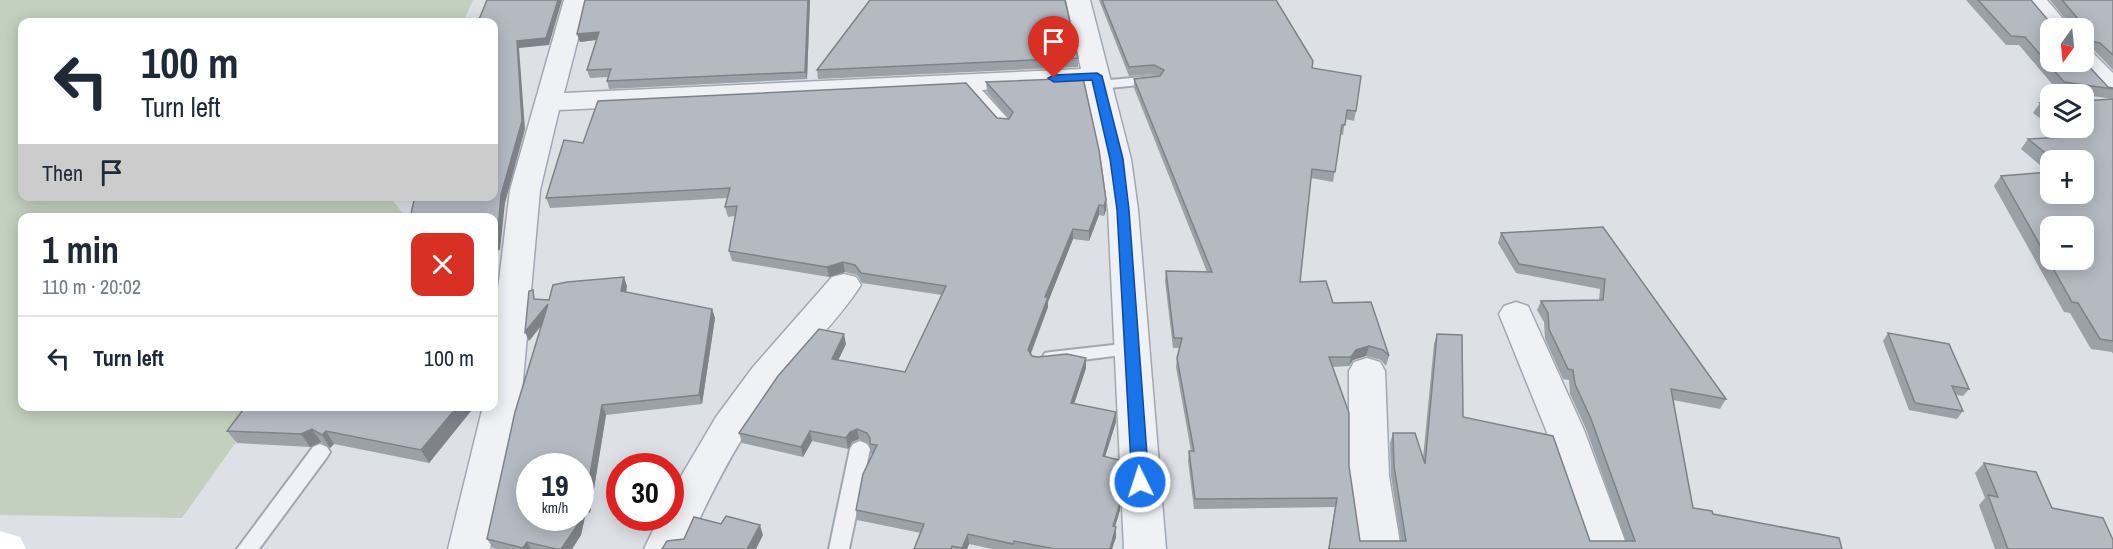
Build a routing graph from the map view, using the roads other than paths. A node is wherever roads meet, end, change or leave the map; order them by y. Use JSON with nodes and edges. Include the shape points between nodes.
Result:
{"nodes":[{"id":1,"x":576,"y":0,"type":"edge"},
{"id":2,"x":1078,"y":0,"type":"edge"},
{"id":3,"x":2034,"y":0,"type":"edge"},
{"id":4,"x":2049,"y":18,"type":"edge"},
{"id":5,"x":2094,"y":68,"type":"edge"},
{"id":6,"x":1154,"y":80,"type":"edge"},
{"id":7,"x":1098,"y":81,"type":"junction"},
{"id":8,"x":968,"y":82,"type":"junction"},
{"id":9,"x":2113,"y":88,"type":"edge"},
{"id":10,"x":549,"y":102,"type":"junction"},
{"id":11,"x":1004,"y":123,"type":"edge"},
{"id":12,"x":844,"y":285,"type":"dead end"},
{"id":13,"x":1516,"y":314,"type":"dead end"},
{"id":14,"x":1131,"y":349,"type":"junction"},
{"id":15,"x":1039,"y":359,"type":"edge"},
{"id":16,"x":1367,"y":371,"type":"dead end"},
{"id":17,"x":860,"y":448,"type":"dead end"},
{"id":18,"x":320,"y":452,"type":"edge"},
{"id":19,"x":0,"y":549,"type":"edge"},
{"id":20,"x":5,"y":549,"type":"edge"},
{"id":21,"x":247,"y":549,"type":"edge"},
{"id":22,"x":469,"y":549,"type":"edge"},
{"id":23,"x":665,"y":549,"type":"edge"},
{"id":24,"x":839,"y":549,"type":"edge"},
{"id":25,"x":1145,"y":549,"type":"edge"},
{"id":26,"x":1380,"y":549,"type":"edge"},
{"id":27,"x":1608,"y":549,"type":"edge"}],
"edges":[{"from":1,"to":10,"type":"street"},
{"from":2,"to":7,"type":"street"},
{"from":3,"to":4,"type":"street"},
{"from":5,"to":9,"type":"street"},
{"from":6,"to":7,"type":"lane"},
{"from":7,"to":8,"type":"street"},
{"from":7,"to":14,"type":"street","via":[[1123,210]]},
{"from":8,"to":10,"type":"street"},
{"from":8,"to":11,"type":"lane"},
{"from":10,"to":22,"type":"street","via":[[525,190],[502,403]]},
{"from":12,"to":23,"type":"street","via":[[756,388],[732,423],[681,512]]},
{"from":13,"to":27,"type":"street","via":[[1584,475]]},
{"from":14,"to":15,"type":"lane"},
{"from":14,"to":25,"type":"street"},
{"from":16,"to":26,"type":"street","via":[[1369,476]]},
{"from":17,"to":24,"type":"lane"},
{"from":18,"to":21,"type":"lane"},
{"from":19,"to":20,"type":"main road"}]}
